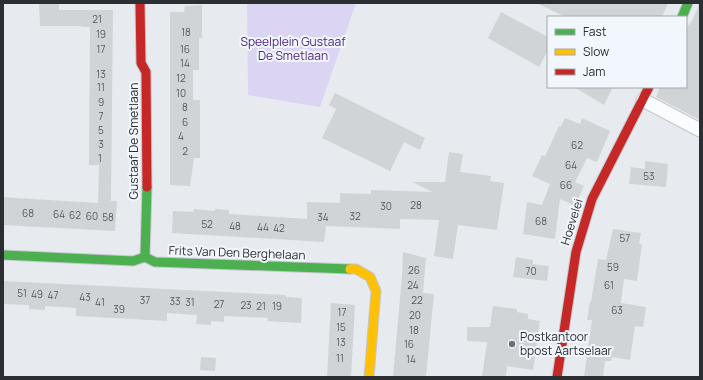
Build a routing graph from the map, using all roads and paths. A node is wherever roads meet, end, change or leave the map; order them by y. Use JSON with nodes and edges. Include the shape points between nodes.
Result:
{"nodes":[{"id":1,"x":140,"y":3,"type":"edge"},
{"id":2,"x":688,"y":3,"type":"edge"},
{"id":3,"x":682,"y":16,"type":"edge"},
{"id":4,"x":649,"y":88,"type":"edge"},
{"id":5,"x":643,"y":100,"type":"junction"},
{"id":6,"x":700,"y":130,"type":"edge"},
{"id":7,"x":3,"y":255,"type":"edge"},
{"id":8,"x":146,"y":257,"type":"junction"},
{"id":9,"x":369,"y":377,"type":"edge"},
{"id":10,"x":557,"y":377,"type":"edge"}],
"edges":[{"from":1,"to":8,"type":"street","name":"Gustaaf De Smetlaan","via":[[141,63],[146,72]]},
{"from":2,"to":3,"type":"street"},
{"from":4,"to":5,"type":"street","name":"Hoevelei"},
{"from":5,"to":6,"type":"street"},
{"from":5,"to":10,"type":"street","name":"Hoevelei","via":[[592,199],[576,252]]},
{"from":7,"to":8,"type":"street","name":"Frits Van Den Berghelaan","via":[[133,261]]},
{"from":8,"to":9,"type":"street","name":"Frits Van Den Berghelaan","via":[[155,262],[356,269],[370,277],[376,291]]}]}
